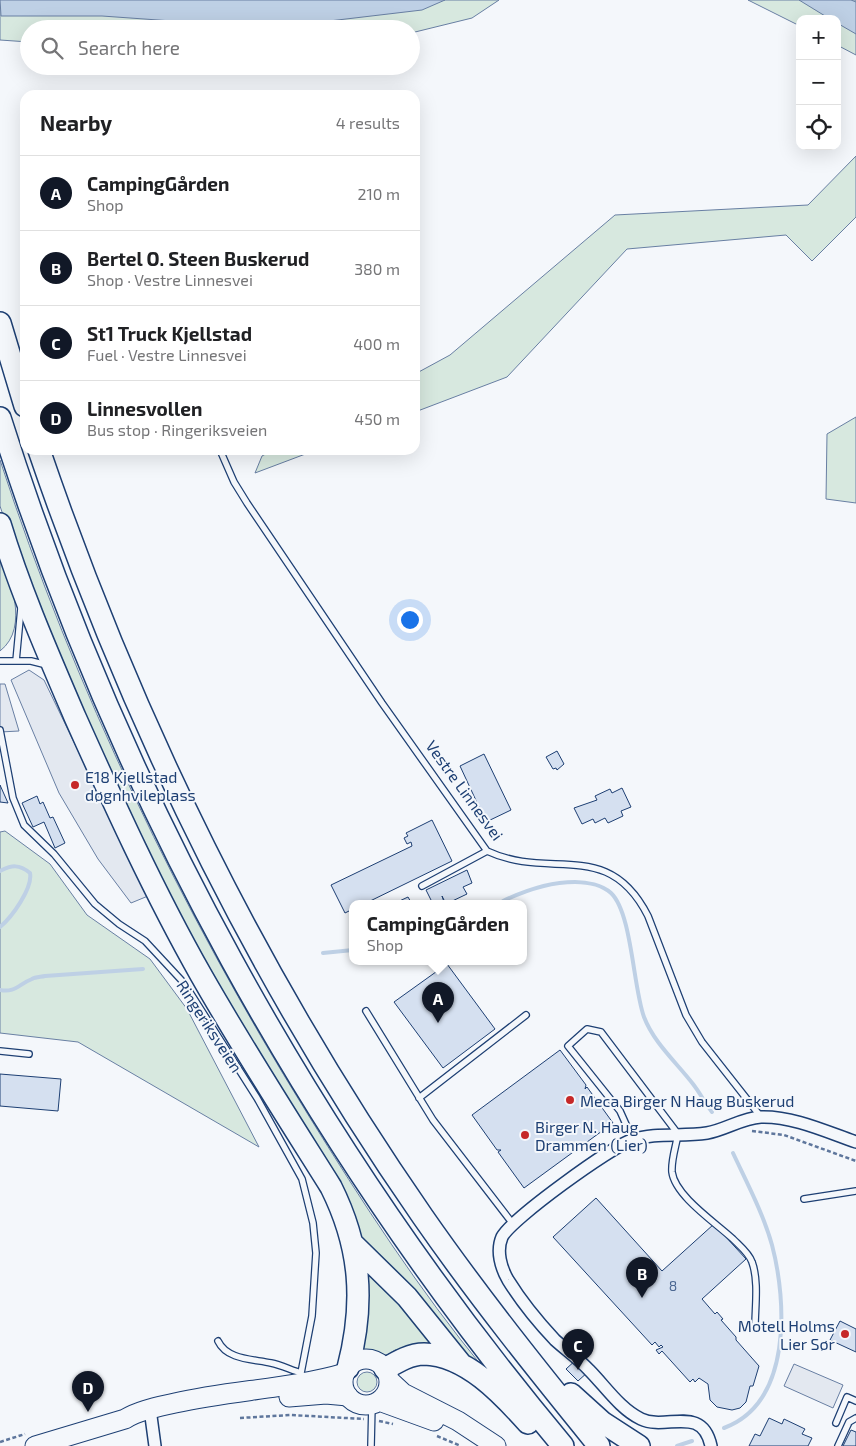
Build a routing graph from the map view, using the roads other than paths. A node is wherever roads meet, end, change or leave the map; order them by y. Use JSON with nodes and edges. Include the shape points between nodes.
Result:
{"nodes":[{"id":1,"x":0,"y":323,"type":"edge"},
{"id":2,"x":20,"y":389,"type":"edge"},
{"id":3,"x":0,"y":418,"type":"edge"},
{"id":4,"x":41,"y":455,"type":"edge"},
{"id":5,"x":222,"y":455,"type":"edge"},
{"id":6,"x":0,"y":524,"type":"edge"},
{"id":7,"x":22,"y":588,"type":"junction"},
{"id":8,"x":0,"y":661,"type":"edge"},
{"id":9,"x":16,"y":661,"type":"junction"},
{"id":10,"x":55,"y":670,"type":"junction"},
{"id":11,"x":0,"y":730,"type":"edge"},
{"id":12,"x":487,"y":852,"type":"junction"},
{"id":13,"x":422,"y":886,"type":"dead end"},
{"id":14,"x":366,"y":1011,"type":"dead end"},
{"id":15,"x":526,"y":1015,"type":"dead end"},
{"id":16,"x":0,"y":1051,"type":"edge"},
{"id":17,"x":29,"y":1054,"type":"dead end"},
{"id":18,"x":419,"y":1098,"type":"junction"},
{"id":19,"x":761,"y":1117,"type":"junction"},
{"id":20,"x":678,"y":1134,"type":"junction"},
{"id":21,"x":632,"y":1140,"type":"junction"},
{"id":22,"x":856,"y":1142,"type":"edge"},
{"id":23,"x":856,"y":1191,"type":"edge"},
{"id":24,"x":804,"y":1199,"type":"dead end"},
{"id":25,"x":513,"y":1224,"type":"junction"},
{"id":26,"x":353,"y":1244,"type":"junction"},
{"id":27,"x":501,"y":1324,"type":"junction"},
{"id":28,"x":755,"y":1328,"type":"dead end"},
{"id":29,"x":218,"y":1341,"type":"dead end"},
{"id":30,"x":463,"y":1366,"type":"junction"},
{"id":31,"x":347,"y":1370,"type":"junction"},
{"id":32,"x":387,"y":1375,"type":"junction"},
{"id":33,"x":303,"y":1384,"type":"junction"},
{"id":34,"x":348,"y":1396,"type":"junction"},
{"id":35,"x":856,"y":1401,"type":"edge"},
{"id":36,"x":374,"y":1408,"type":"junction"},
{"id":37,"x":150,"y":1413,"type":"junction"},
{"id":38,"x":856,"y":1418,"type":"edge"},
{"id":39,"x":836,"y":1424,"type":"dead end"},
{"id":40,"x":471,"y":1431,"type":"junction"},
{"id":41,"x":709,"y":1442,"type":"edge"},
{"id":42,"x":35,"y":1446,"type":"edge"},
{"id":43,"x":155,"y":1446,"type":"edge"},
{"id":44,"x":371,"y":1446,"type":"edge"},
{"id":45,"x":496,"y":1446,"type":"edge"},
{"id":46,"x":548,"y":1446,"type":"edge"},
{"id":47,"x":563,"y":1446,"type":"edge"},
{"id":48,"x":599,"y":1446,"type":"edge"},
{"id":49,"x":639,"y":1446,"type":"edge"},
{"id":50,"x":838,"y":1446,"type":"edge"}],
"edges":[{"from":1,"to":2,"type":"highway"},
{"from":3,"to":47,"type":"highway","via":[[48,557],[96,679],[170,839],[232,959],[296,1070],[397,1227]]},
{"from":4,"to":27,"type":"highway","via":[[122,670],[227,892],[298,1021],[371,1139]]},
{"from":5,"to":12,"type":"lane","name":"Vestre Linnesvei","via":[[234,482],[253,511]]},
{"from":6,"to":7,"type":"highway"},
{"from":7,"to":9,"type":"lane"},
{"from":7,"to":10,"type":"highway"},
{"from":8,"to":9,"type":"lane"},
{"from":9,"to":10,"type":"lane","via":[[38,662]]},
{"from":10,"to":26,"type":"highway","via":[[100,773],[169,914],[210,990],[331,1187],[343,1210]]},
{"from":11,"to":33,"type":"lane","name":"Ringeriksveien","via":[[13,798],[24,825],[54,854],[95,904],[145,941],[184,983],[258,1098],[290,1155],[307,1194],[316,1253]]},
{"from":12,"to":13,"type":"lane"},
{"from":12,"to":19,"type":"lane","name":"Vestre Linnesvei","via":[[536,864],[596,867],[611,873],[629,887],[648,916],[686,1015],[702,1042]]},
{"from":14,"to":18,"type":"lane"},
{"from":15,"to":18,"type":"lane"},
{"from":16,"to":17,"type":"lane"},
{"from":18,"to":25,"type":"lane","via":[[447,1141]]},
{"from":19,"to":20,"type":"street","via":[[708,1132]]},
{"from":19,"to":22,"type":"street","via":[[796,1122]]},
{"from":20,"to":21,"type":"street"},
{"from":20,"to":21,"type":"lane","via":[[601,1032],[587,1029],[568,1046],[620,1111]]},
{"from":20,"to":28,"type":"lane","via":[[672,1172],[677,1186],[698,1210],[741,1247],[752,1262]]},
{"from":21,"to":25,"type":"street","via":[[609,1151]]},
{"from":23,"to":24,"type":"lane"},
{"from":25,"to":41,"type":"street","via":[[502,1238],[501,1264],[508,1280],[555,1339],[619,1402],[646,1421],[689,1421],[700,1427]]},
{"from":26,"to":30,"type":"highway","via":[[407,1297]]},
{"from":26,"to":31,"type":"highway","via":[[359,1290]]},
{"from":27,"to":48,"type":"highway"},
{"from":27,"to":49,"type":"highway","via":[[528,1342],[589,1411]]},
{"from":29,"to":33,"type":"lane","via":[[232,1355],[274,1363]]},
{"from":30,"to":32,"type":"highway","via":[[423,1354],[405,1358]]},
{"from":30,"to":46,"type":"highway","via":[[502,1396]]},
{"from":31,"to":32,"type":"main road","via":[[364,1359],[376,1361]]},
{"from":31,"to":33,"type":"main road"},
{"from":31,"to":34,"type":"main road","via":[[344,1385]]},
{"from":32,"to":36,"type":"main road","via":[[385,1395]]},
{"from":32,"to":40,"type":"main road","via":[[403,1393]]},
{"from":33,"to":34,"type":"main road","via":[[326,1394]]},
{"from":33,"to":37,"type":"main road","via":[[226,1394]]},
{"from":34,"to":36,"type":"main road","via":[[359,1404]]},
{"from":35,"to":39,"type":"lane","via":[[848,1397]]},
{"from":36,"to":40,"type":"main road"},
{"from":36,"to":44,"type":"lane"},
{"from":37,"to":42,"type":"main road","via":[[136,1412],[125,1419]]},
{"from":37,"to":43,"type":"street"},
{"from":38,"to":50,"type":"lane","via":[[849,1422]]},
{"from":40,"to":45,"type":"main road"}]}
